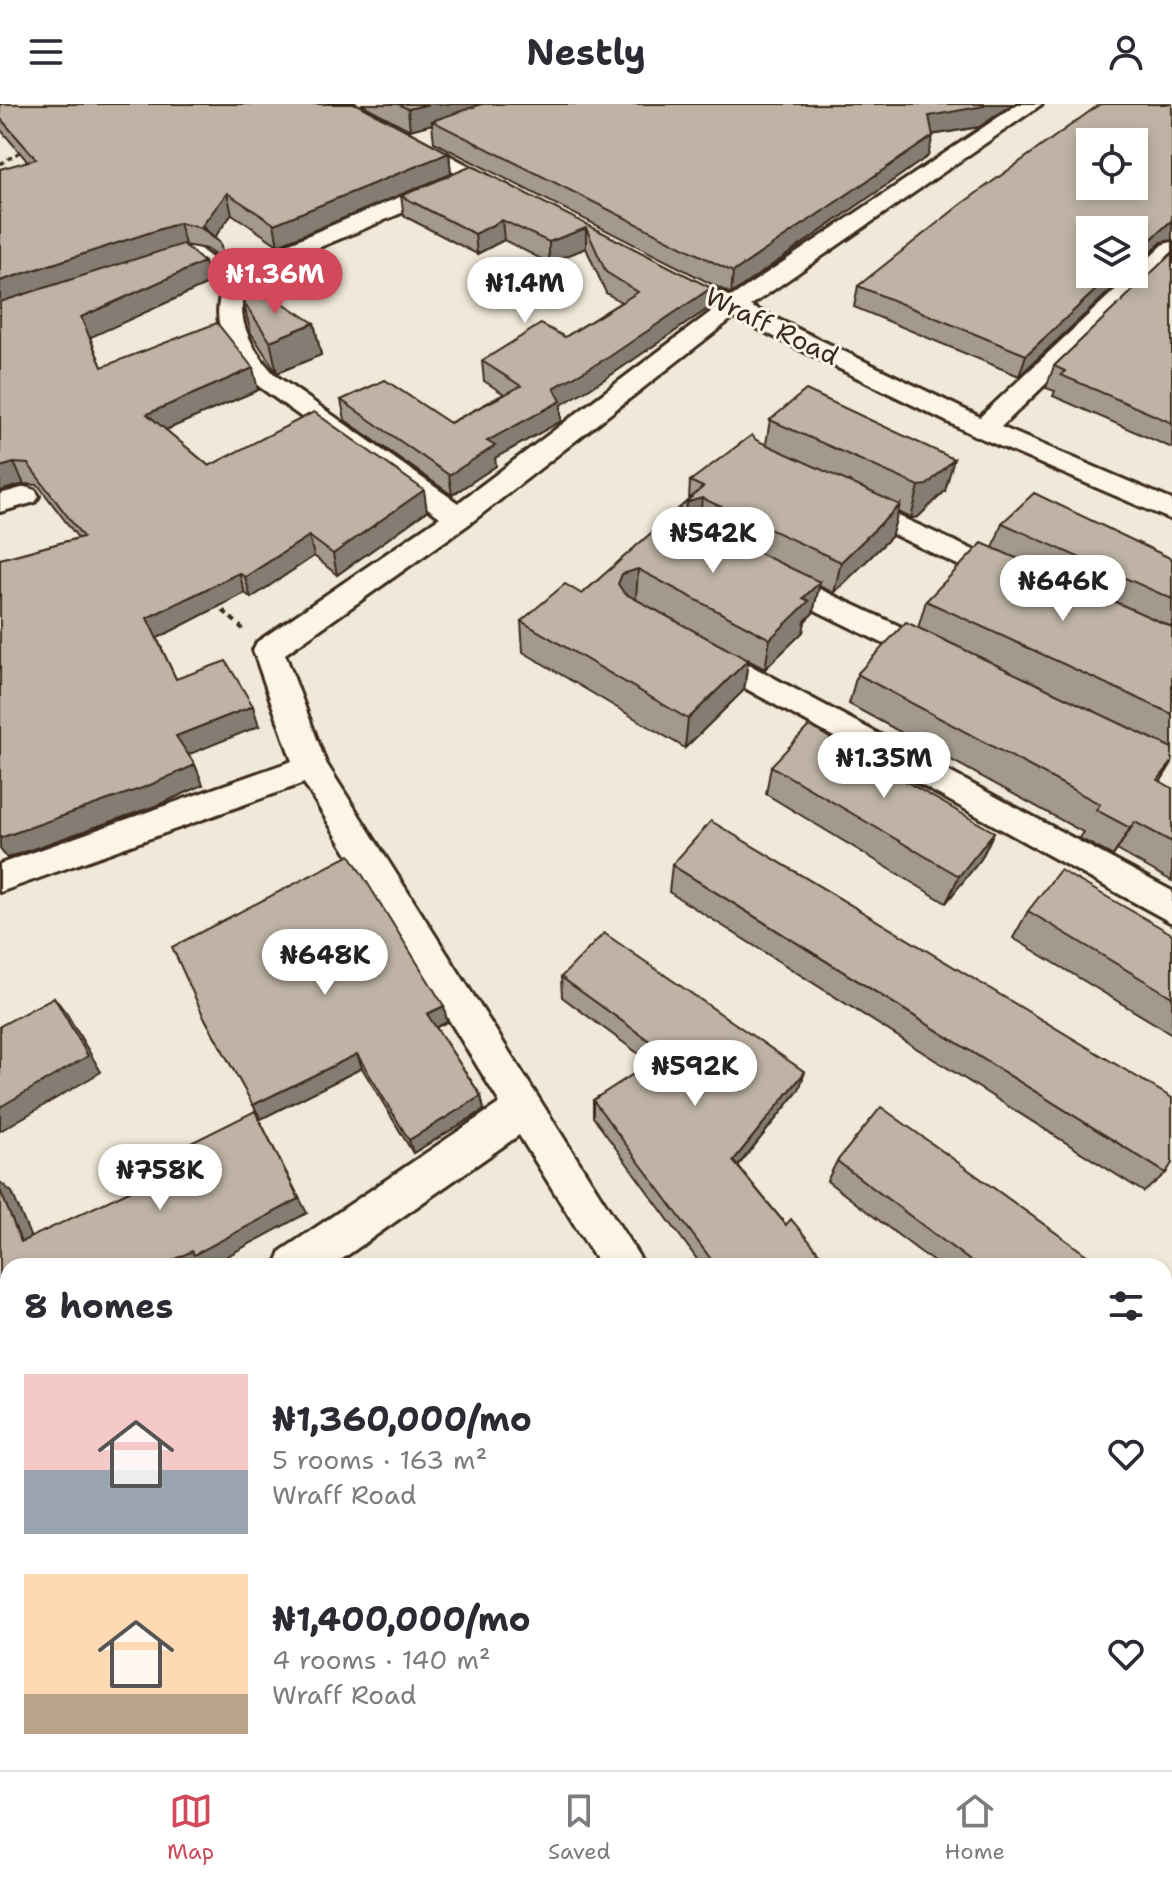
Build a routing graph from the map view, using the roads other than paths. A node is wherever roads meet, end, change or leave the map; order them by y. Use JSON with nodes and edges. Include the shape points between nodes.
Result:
{"nodes":[{"id":1,"x":338,"y":104,"type":"edge"},
{"id":2,"x":1032,"y":104,"type":"edge"},
{"id":3,"x":437,"y":131,"type":"edge"},
{"id":4,"x":409,"y":140,"type":"junction"},
{"id":5,"x":474,"y":175,"type":"junction"},
{"id":6,"x":528,"y":203,"type":"edge"},
{"id":7,"x":1172,"y":249,"type":"edge"},
{"id":8,"x":133,"y":270,"type":"edge"},
{"id":9,"x":691,"y":286,"type":"edge"},
{"id":10,"x":235,"y":288,"type":"junction"},
{"id":11,"x":732,"y":307,"type":"junction"},
{"id":12,"x":983,"y":429,"type":"junction"},
{"id":13,"x":820,"y":489,"type":"edge"},
{"id":14,"x":1172,"y":511,"type":"edge"},
{"id":15,"x":459,"y":517,"type":"junction"},
{"id":16,"x":741,"y":562,"type":"edge"},
{"id":17,"x":1031,"y":588,"type":"edge"},
{"id":18,"x":676,"y":636,"type":"edge"},
{"id":19,"x":971,"y":673,"type":"edge"},
{"id":20,"x":311,"y":767,"type":"junction"},
{"id":21,"x":0,"y":878,"type":"edge"},
{"id":22,"x":1172,"y":908,"type":"edge"},
{"id":23,"x":525,"y":1108,"type":"junction"},
{"id":24,"x":308,"y":1258,"type":"edge"},
{"id":25,"x":619,"y":1258,"type":"edge"}],
"edges":[{"from":1,"to":4,"type":"street"},
{"from":2,"to":11,"type":"street"},
{"from":3,"to":4,"type":"street"},
{"from":4,"to":5,"type":"street"},
{"from":5,"to":6,"type":"street"},
{"from":5,"to":10,"type":"street","via":[[250,268],[241,273]]},
{"from":7,"to":12,"type":"street"},
{"from":8,"to":10,"type":"street","via":[[192,254]]},
{"from":9,"to":11,"type":"street","name":"Wraff Road"},
{"from":10,"to":15,"type":"street","via":[[228,308],[231,326],[248,361],[266,380]]},
{"from":11,"to":12,"type":"street","name":"Wraff Road"},
{"from":11,"to":15,"type":"street"},
{"from":12,"to":14,"type":"street","name":"Wraff Road"},
{"from":13,"to":17,"type":"street"},
{"from":15,"to":20,"type":"street","via":[[268,650]]},
{"from":16,"to":19,"type":"street"},
{"from":18,"to":22,"type":"street"},
{"from":20,"to":21,"type":"street"},
{"from":20,"to":23,"type":"street"},
{"from":23,"to":24,"type":"street"},
{"from":23,"to":25,"type":"street"}]}
